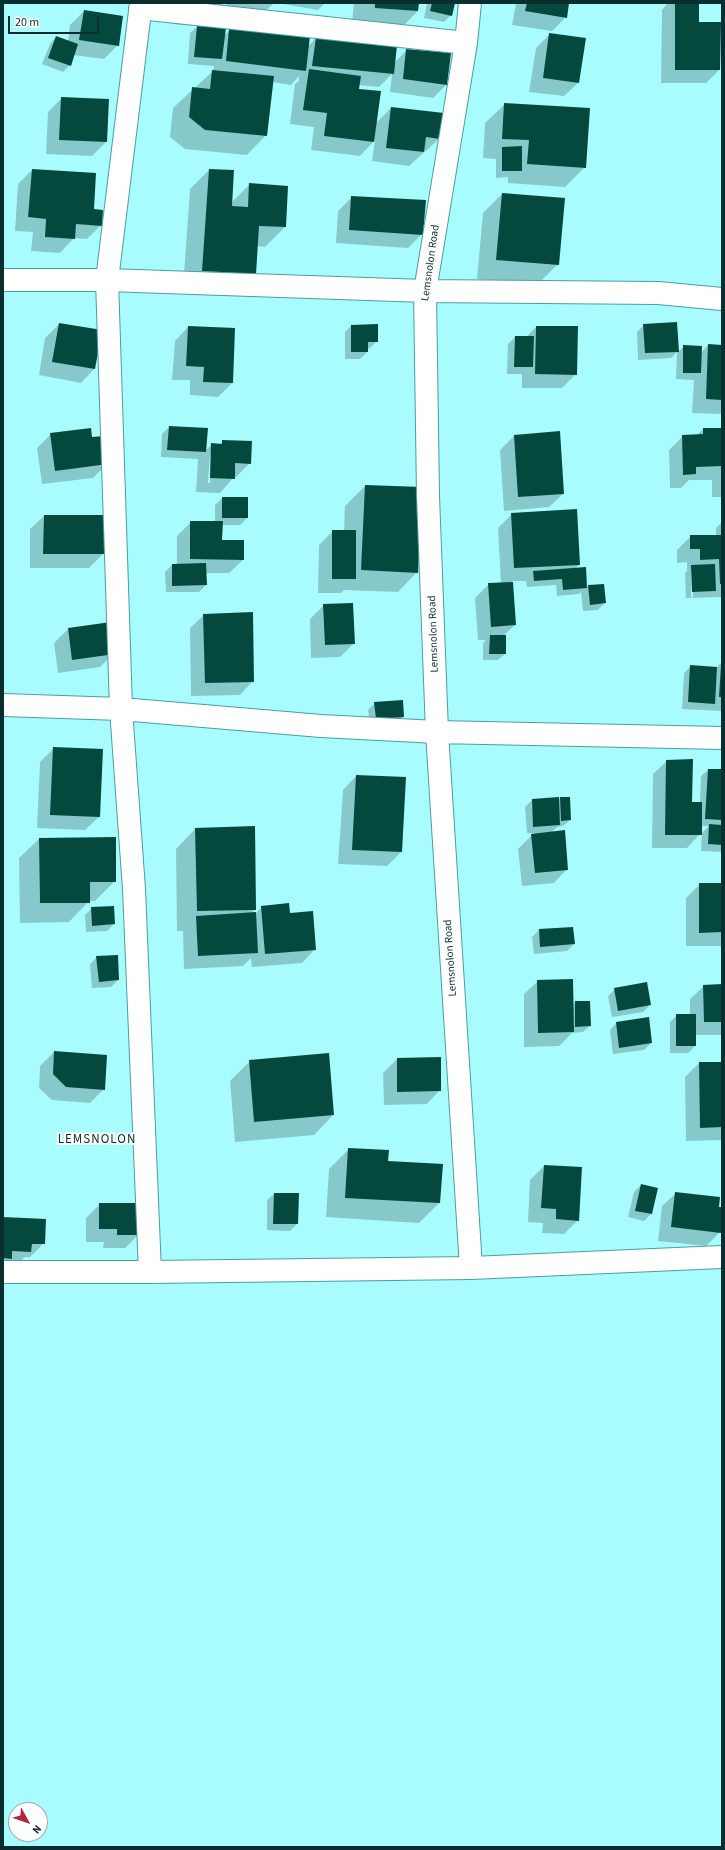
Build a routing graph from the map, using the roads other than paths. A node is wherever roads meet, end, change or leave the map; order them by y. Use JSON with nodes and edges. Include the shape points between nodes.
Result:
{"nodes":[{"id":1,"x":470,"y":3,"type":"edge"},
{"id":2,"x":141,"y":6,"type":"edge"},
{"id":3,"x":466,"y":43,"type":"junction"},
{"id":4,"x":3,"y":280,"type":"edge"},
{"id":5,"x":107,"y":280,"type":"junction"},
{"id":6,"x":425,"y":291,"type":"junction"},
{"id":7,"x":722,"y":299,"type":"edge"},
{"id":8,"x":3,"y":705,"type":"edge"},
{"id":9,"x":121,"y":709,"type":"junction"},
{"id":10,"x":437,"y":732,"type":"junction"},
{"id":11,"x":722,"y":738,"type":"edge"},
{"id":12,"x":722,"y":1257,"type":"edge"},
{"id":13,"x":471,"y":1268,"type":"junction"},
{"id":14,"x":3,"y":1272,"type":"edge"},
{"id":15,"x":150,"y":1272,"type":"junction"}],
"edges":[{"from":1,"to":3,"type":"street","name":"Lemsnolon Road"},
{"from":2,"to":3,"type":"street"},
{"from":2,"to":5,"type":"street"},
{"from":3,"to":6,"type":"street","name":"Lemsnolon Road"},
{"from":4,"to":5,"type":"street"},
{"from":5,"to":6,"type":"street"},
{"from":5,"to":9,"type":"street"},
{"from":6,"to":7,"type":"street","via":[[658,293]]},
{"from":6,"to":10,"type":"street","name":"Lemsnolon Road","via":[[428,496]]},
{"from":8,"to":9,"type":"street"},
{"from":9,"to":10,"type":"street","via":[[321,726]]},
{"from":9,"to":15,"type":"street","via":[[134,889]]},
{"from":10,"to":11,"type":"street"},
{"from":10,"to":13,"type":"street","name":"Lemsnolon Road"},
{"from":12,"to":13,"type":"street"},
{"from":13,"to":15,"type":"street"},
{"from":14,"to":15,"type":"street"}]}
